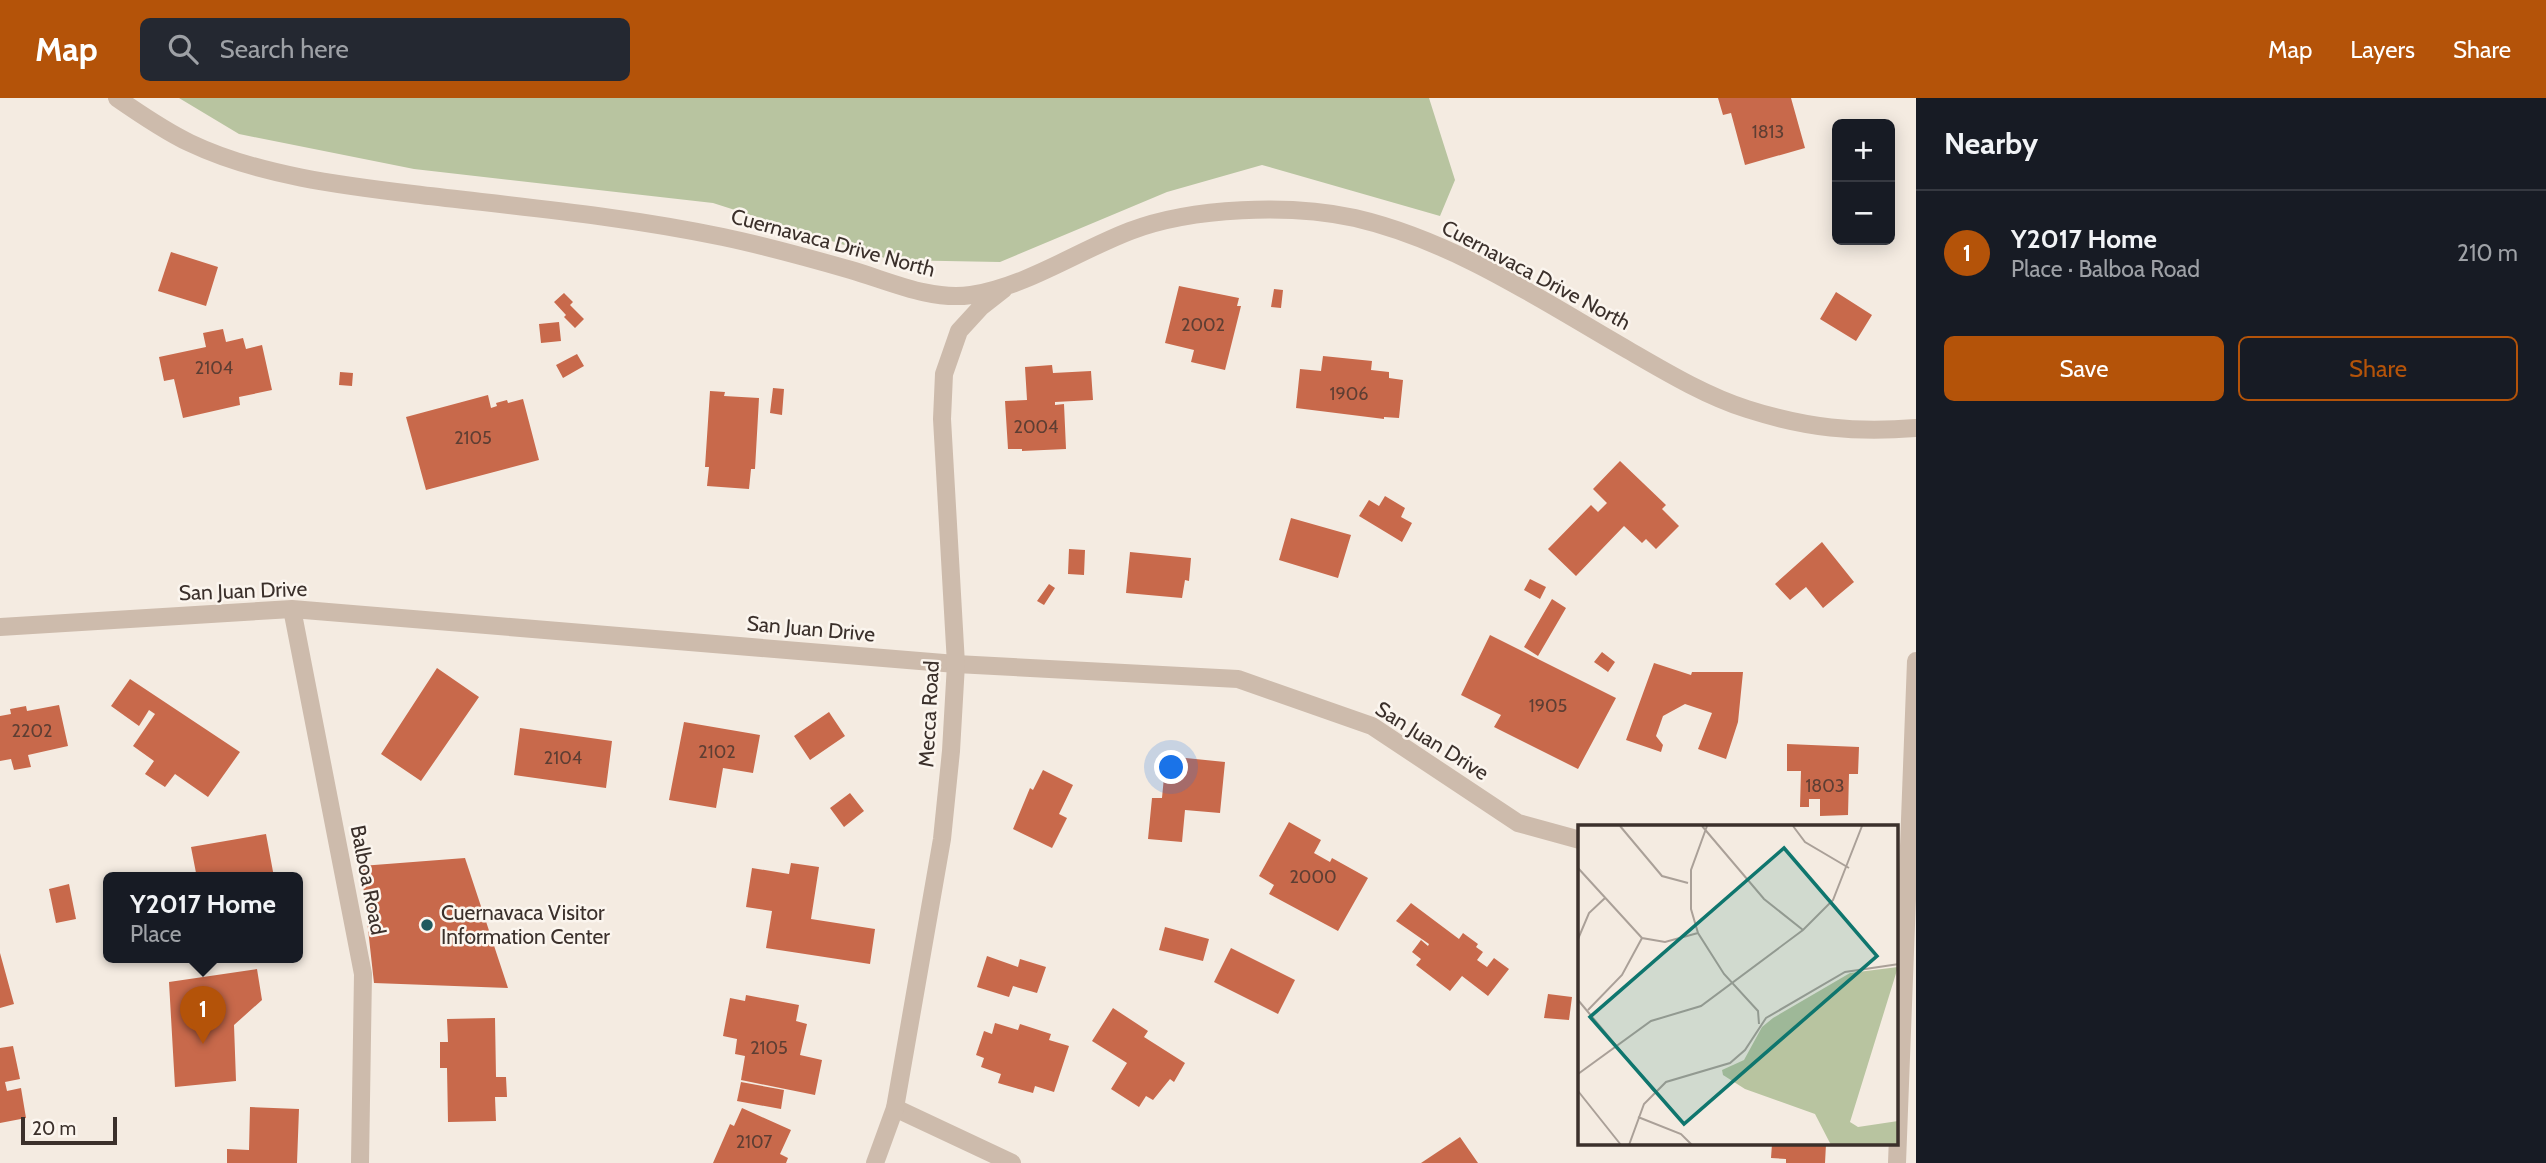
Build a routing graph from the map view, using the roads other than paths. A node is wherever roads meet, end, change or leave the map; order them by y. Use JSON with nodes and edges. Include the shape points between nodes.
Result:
{"nodes":[{"id":1,"x":117,"y":98,"type":"edge"},
{"id":2,"x":1009,"y":285,"type":"junction"},
{"id":3,"x":1916,"y":428,"type":"edge"},
{"id":4,"x":292,"y":609,"type":"junction"},
{"id":5,"x":0,"y":627,"type":"edge"},
{"id":6,"x":1916,"y":661,"type":"edge"},
{"id":7,"x":956,"y":664,"type":"junction"},
{"id":8,"x":1578,"y":839,"type":"edge"},
{"id":9,"x":1907,"y":877,"type":"edge"},
{"id":10,"x":895,"y":1108,"type":"junction"},
{"id":11,"x":360,"y":1163,"type":"edge"},
{"id":12,"x":875,"y":1163,"type":"edge"},
{"id":13,"x":1012,"y":1163,"type":"edge"},
{"id":14,"x":1898,"y":1163,"type":"edge"}],
"edges":[{"from":1,"to":2,"type":"street","name":"Cuernavaca Drive North","via":[[191,143],[260,167],[345,186],[714,235],[936,295],[970,295]]},
{"from":2,"to":3,"type":"street","name":"Cuernavaca Drive North","via":[[1134,229],[1206,213],[1287,209],[1354,218],[1455,254],[1670,375],[1744,408],[1811,426],[1870,432]]},
{"from":2,"to":7,"type":"street","name":"Mecca Road","via":[[959,331],[944,374],[942,419]]},
{"from":4,"to":5,"type":"street","name":"San Juan Drive"},
{"from":4,"to":7,"type":"street","name":"San Juan Drive"},
{"from":4,"to":11,"type":"street","name":"Balboa Road","via":[[363,974]]},
{"from":6,"to":9,"type":"street"},
{"from":7,"to":8,"type":"street","name":"San Juan Drive","via":[[1238,679],[1372,726],[1518,823]]},
{"from":7,"to":10,"type":"street","name":"Mecca Road","via":[[942,839]]},
{"from":9,"to":14,"type":"street"},
{"from":10,"to":12,"type":"street","name":"Mecca Road"},
{"from":10,"to":13,"type":"street"}]}
